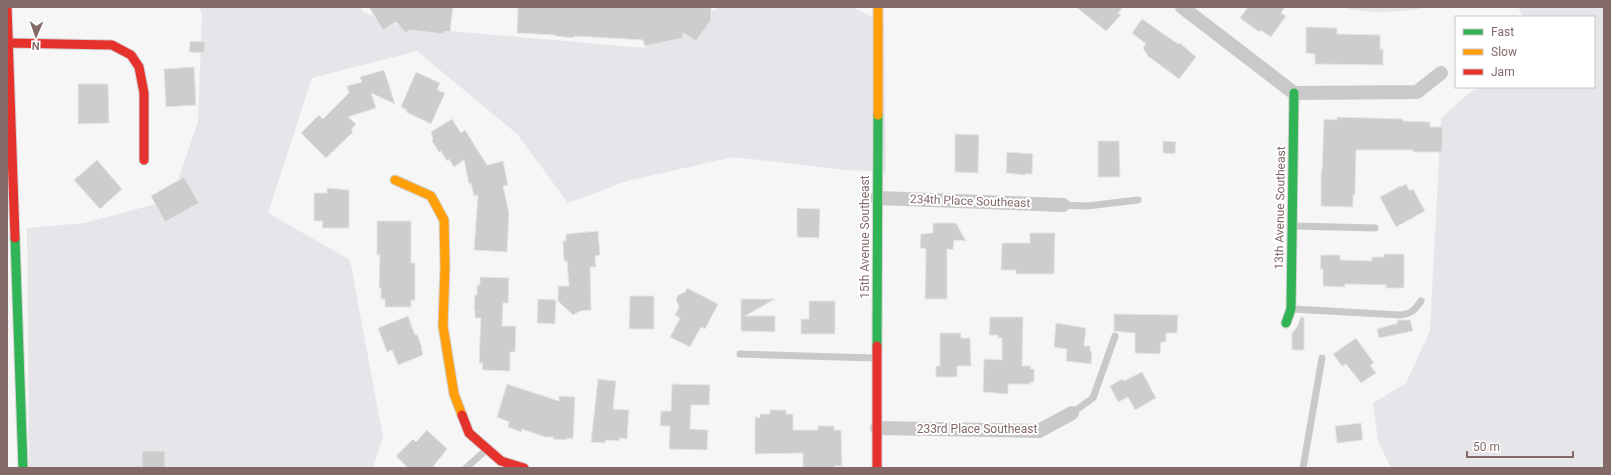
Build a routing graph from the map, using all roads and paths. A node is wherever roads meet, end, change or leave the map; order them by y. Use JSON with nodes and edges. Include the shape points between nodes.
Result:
{"nodes":[{"id":1,"x":7,"y":7,"type":"edge"},
{"id":2,"x":878,"y":7,"type":"edge"},
{"id":3,"x":1182,"y":7,"type":"edge"},
{"id":4,"x":8,"y":43,"type":"edge"},
{"id":5,"x":1441,"y":73,"type":"dead end"},
{"id":6,"x":1294,"y":93,"type":"junction"},
{"id":7,"x":144,"y":160,"type":"dead end"},
{"id":8,"x":395,"y":180,"type":"dead end"},
{"id":9,"x":877,"y":198,"type":"junction"},
{"id":10,"x":1138,"y":200,"type":"dead end"},
{"id":11,"x":1063,"y":205,"type":"joint"},
{"id":12,"x":1292,"y":226,"type":"junction"},
{"id":13,"x":1375,"y":228,"type":"dead end"},
{"id":14,"x":1421,"y":301,"type":"dead end"},
{"id":15,"x":1291,"y":308,"type":"junction"},
{"id":16,"x":1286,"y":323,"type":"dead end"},
{"id":17,"x":1115,"y":336,"type":"dead end"},
{"id":18,"x":740,"y":354,"type":"dead end"},
{"id":19,"x":877,"y":358,"type":"junction"},
{"id":20,"x":1322,"y":358,"type":"dead end"},
{"id":21,"x":1072,"y":413,"type":"joint"},
{"id":22,"x":877,"y":428,"type":"junction"},
{"id":23,"x":487,"y":448,"type":"junction"},
{"id":24,"x":23,"y":468,"type":"edge"},
{"id":25,"x":466,"y":468,"type":"edge"},
{"id":26,"x":524,"y":468,"type":"edge"},
{"id":27,"x":877,"y":468,"type":"edge"},
{"id":28,"x":1303,"y":468,"type":"edge"}],
"edges":[{"from":1,"to":4,"type":"street"},
{"from":2,"to":9,"type":"street","name":"15th Avenue Southeast"},
{"from":3,"to":6,"type":"street"},
{"from":4,"to":7,"type":"street","via":[[112,45],[133,56],[145,87]]},
{"from":4,"to":24,"type":"street"},
{"from":5,"to":6,"type":"street","via":[[1417,92]]},
{"from":6,"to":12,"type":"street","name":"13th Avenue Southeast"},
{"from":8,"to":23,"type":"street","via":[[431,196],[444,220],[443,326],[454,394],[469,433]]},
{"from":9,"to":11,"type":"street","name":"234th Place Southeast"},
{"from":9,"to":19,"type":"street","name":"15th Avenue Southeast"},
{"from":10,"to":11,"type":"lane","via":[[1087,206]]},
{"from":12,"to":13,"type":"lane"},
{"from":12,"to":15,"type":"street","name":"13th Avenue Southeast"},
{"from":14,"to":15,"type":"lane","via":[[1409,314],[1400,315]]},
{"from":15,"to":16,"type":"street","name":"13th Avenue Southeast"},
{"from":17,"to":21,"type":"lane","via":[[1093,398]]},
{"from":18,"to":19,"type":"lane"},
{"from":19,"to":22,"type":"street","name":"15th Avenue Southeast"},
{"from":20,"to":28,"type":"lane"},
{"from":21,"to":22,"type":"street","name":"233rd Place Southeast","via":[[1039,431]]},
{"from":22,"to":27,"type":"street","name":"15th Avenue Southeast"},
{"from":23,"to":25,"type":"lane"},
{"from":23,"to":26,"type":"street","via":[[500,461]]}]}
